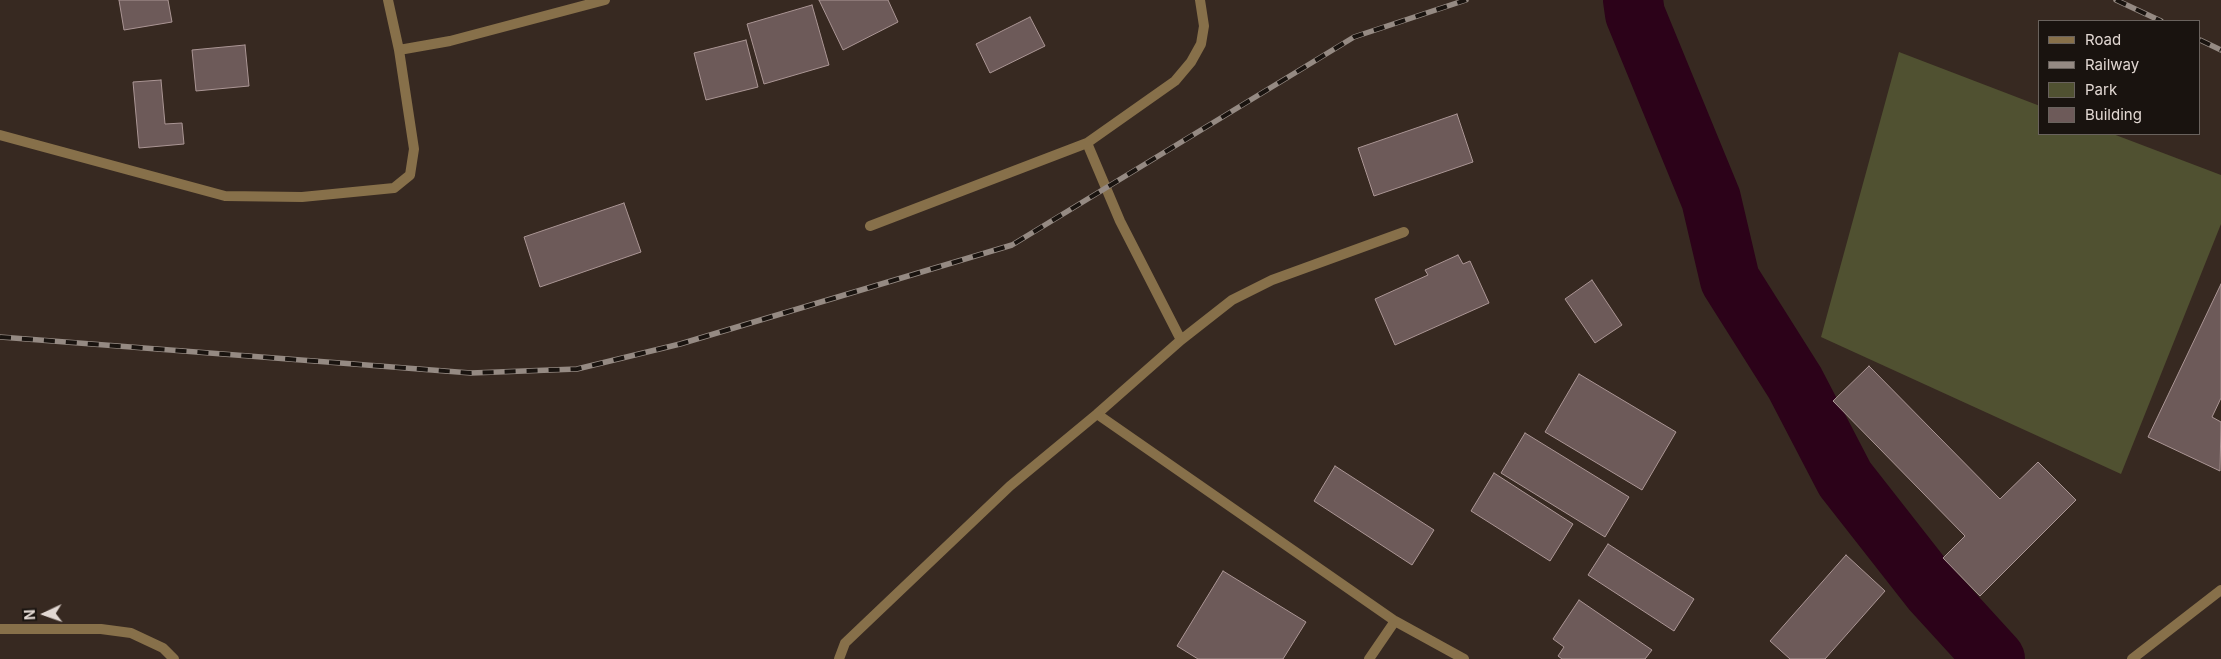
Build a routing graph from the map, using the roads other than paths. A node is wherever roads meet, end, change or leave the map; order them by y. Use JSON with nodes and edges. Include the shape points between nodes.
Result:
{"nodes":[{"id":1,"x":388,"y":0,"type":"edge"},
{"id":2,"x":605,"y":0,"type":"edge"},
{"id":3,"x":1200,"y":0,"type":"edge"},
{"id":4,"x":399,"y":50,"type":"junction"},
{"id":5,"x":0,"y":136,"type":"edge"},
{"id":6,"x":1087,"y":143,"type":"junction"},
{"id":7,"x":870,"y":226,"type":"dead end"},
{"id":8,"x":1404,"y":232,"type":"dead end"},
{"id":9,"x":1181,"y":340,"type":"junction"},
{"id":10,"x":1097,"y":414,"type":"junction"},
{"id":11,"x":2221,"y":590,"type":"edge"},
{"id":12,"x":1395,"y":621,"type":"junction"},
{"id":13,"x":0,"y":629,"type":"edge"},
{"id":14,"x":174,"y":659,"type":"edge"},
{"id":15,"x":839,"y":659,"type":"edge"},
{"id":16,"x":1369,"y":659,"type":"edge"},
{"id":17,"x":1464,"y":659,"type":"edge"},
{"id":18,"x":2132,"y":659,"type":"edge"}],
"edges":[{"from":1,"to":4,"type":"street"},
{"from":2,"to":4,"type":"street","via":[[450,41]]},
{"from":3,"to":6,"type":"street","via":[[1204,26],[1201,44],[1191,62],[1175,81]]},
{"from":4,"to":5,"type":"street","via":[[414,149],[410,175],[394,188],[302,197],[225,196]]},
{"from":6,"to":7,"type":"street"},
{"from":6,"to":9,"type":"street","via":[[1120,221]]},
{"from":8,"to":9,"type":"street","via":[[1272,280],[1232,300]]},
{"from":9,"to":10,"type":"street"},
{"from":10,"to":12,"type":"street"},
{"from":10,"to":15,"type":"street","via":[[1010,486],[900,590],[845,643]]},
{"from":11,"to":18,"type":"street"},
{"from":12,"to":16,"type":"street"},
{"from":12,"to":17,"type":"street"},
{"from":13,"to":14,"type":"street","via":[[101,629],[132,633],[163,648]]}]}
